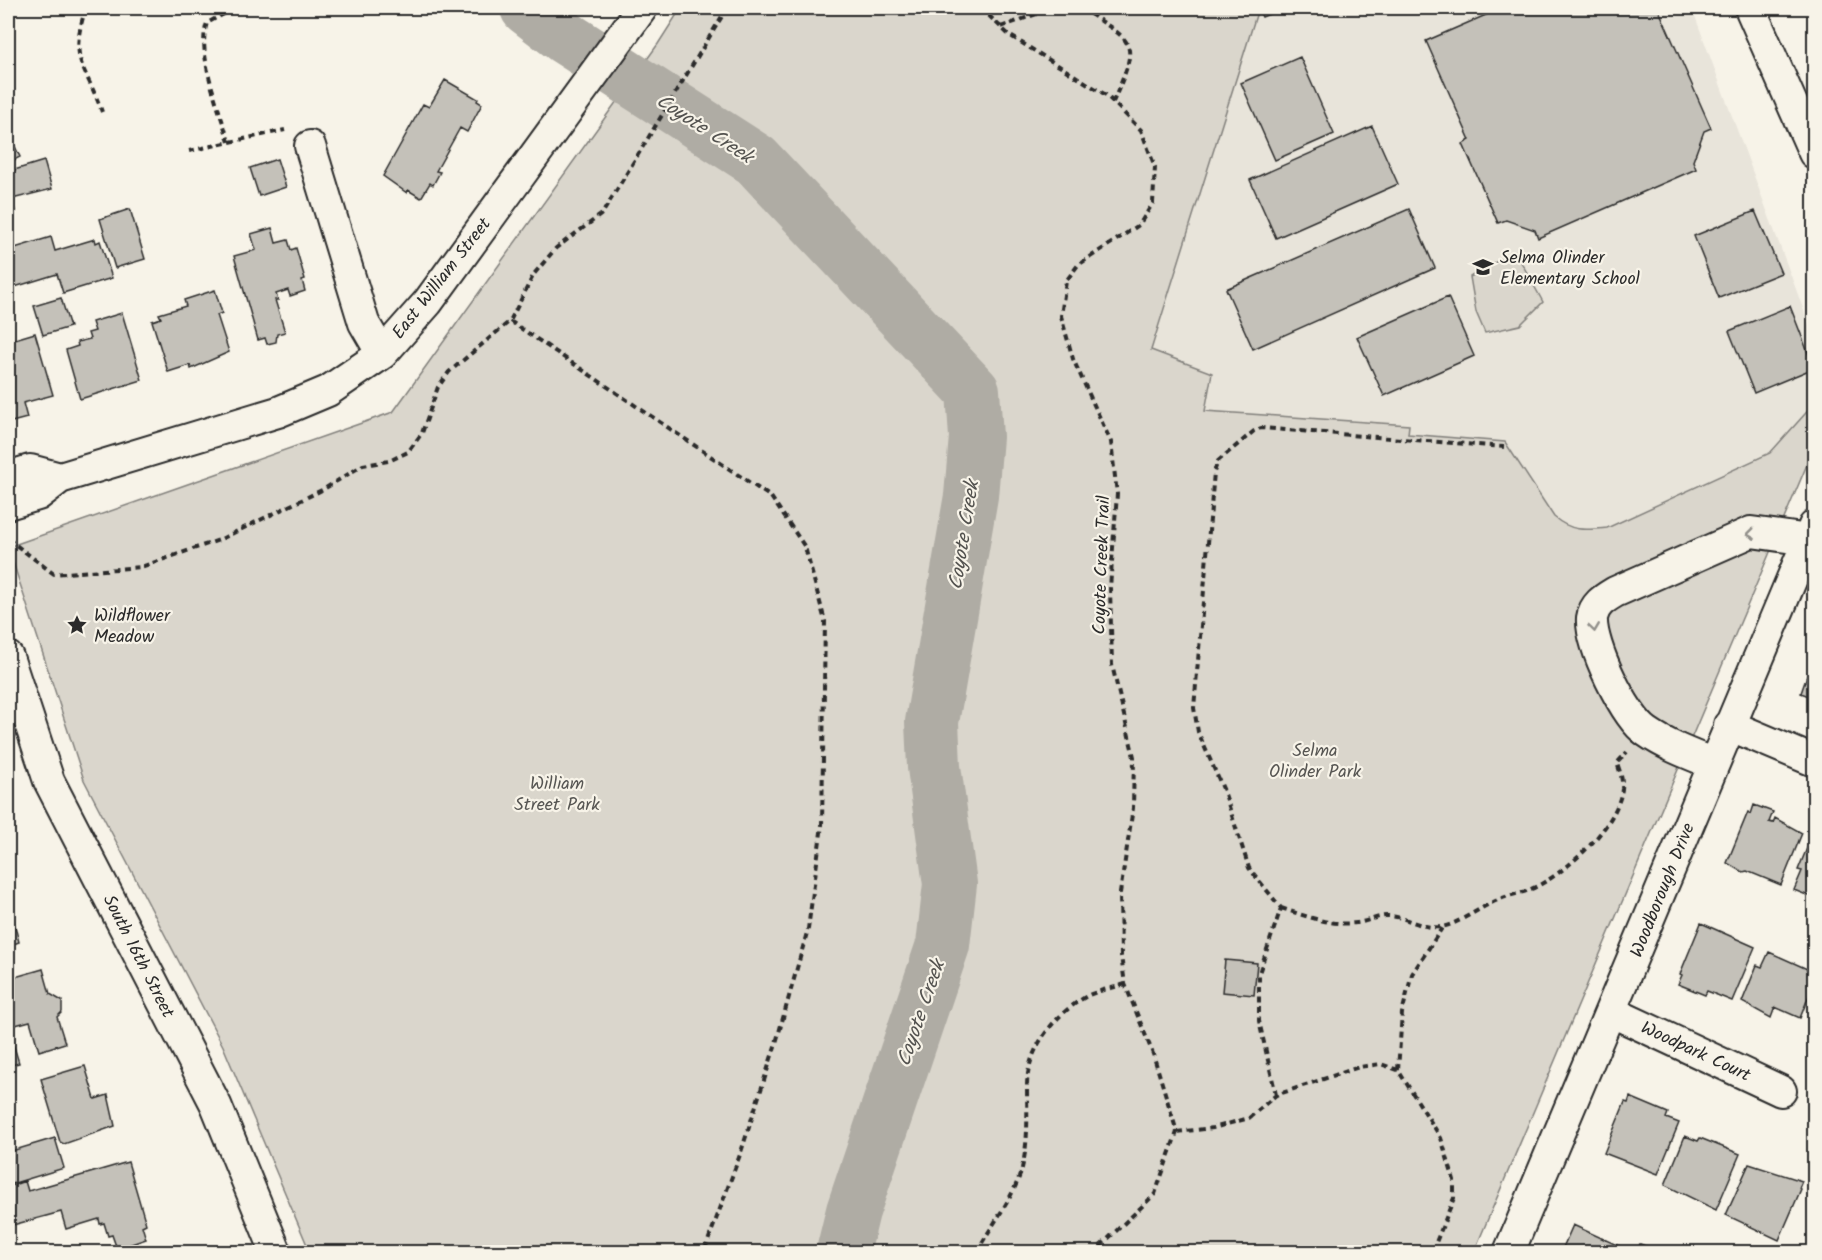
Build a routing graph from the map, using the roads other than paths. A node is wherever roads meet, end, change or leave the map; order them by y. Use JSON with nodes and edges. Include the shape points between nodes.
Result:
{"nodes":[{"id":1,"x":642,"y":8,"type":"edge"},
{"id":2,"x":1750,"y":8,"type":"edge"},
{"id":3,"x":310,"y":146,"type":"road end"},
{"id":4,"x":1815,"y":153,"type":"edge"},
{"id":5,"x":382,"y":354,"type":"junction"},
{"id":6,"x":8,"y":477,"type":"edge"},
{"id":7,"x":60,"y":478,"type":"junction"},
{"id":8,"x":8,"y":504,"type":"edge"},
{"id":9,"x":1812,"y":533,"type":"edge"},
{"id":10,"x":8,"y":657,"type":"edge"},
{"id":11,"x":1730,"y":724,"type":"junction"},
{"id":12,"x":1815,"y":761,"type":"edge"},
{"id":13,"x":1714,"y":764,"type":"junction"},
{"id":14,"x":1612,"y":1012,"type":"junction"},
{"id":15,"x":1780,"y":1091,"type":"dead end"},
{"id":16,"x":276,"y":1252,"type":"edge"},
{"id":17,"x":1509,"y":1252,"type":"edge"}],
"edges":[{"from":1,"to":5,"type":"street","name":"East William Street","via":[[428,302]]},
{"from":2,"to":4,"type":"street"},
{"from":3,"to":5,"type":"street","via":[[364,323]]},
{"from":5,"to":7,"type":"street","name":"East William Street","via":[[328,391],[278,412]]},
{"from":6,"to":7,"type":"street","via":[[30,470]]},
{"from":7,"to":8,"type":"street","name":"East William Street","via":[[38,495]]},
{"from":9,"to":11,"type":"street","name":"Woodborough Drive"},
{"from":9,"to":13,"type":"street","one_way":true,"via":[[1750,532],[1615,592],[1599,602],[1592,617],[1611,684],[1646,732]]},
{"from":10,"to":16,"type":"street","name":"South 16th Street","via":[[49,781],[216,1105]]},
{"from":11,"to":12,"type":"street"},
{"from":11,"to":13,"type":"street","name":"Woodborough Drive"},
{"from":13,"to":14,"type":"street","name":"Woodborough Drive"},
{"from":14,"to":15,"type":"street","name":"Woodpark Court"},
{"from":14,"to":17,"type":"street","name":"Woodborough Drive"}]}
